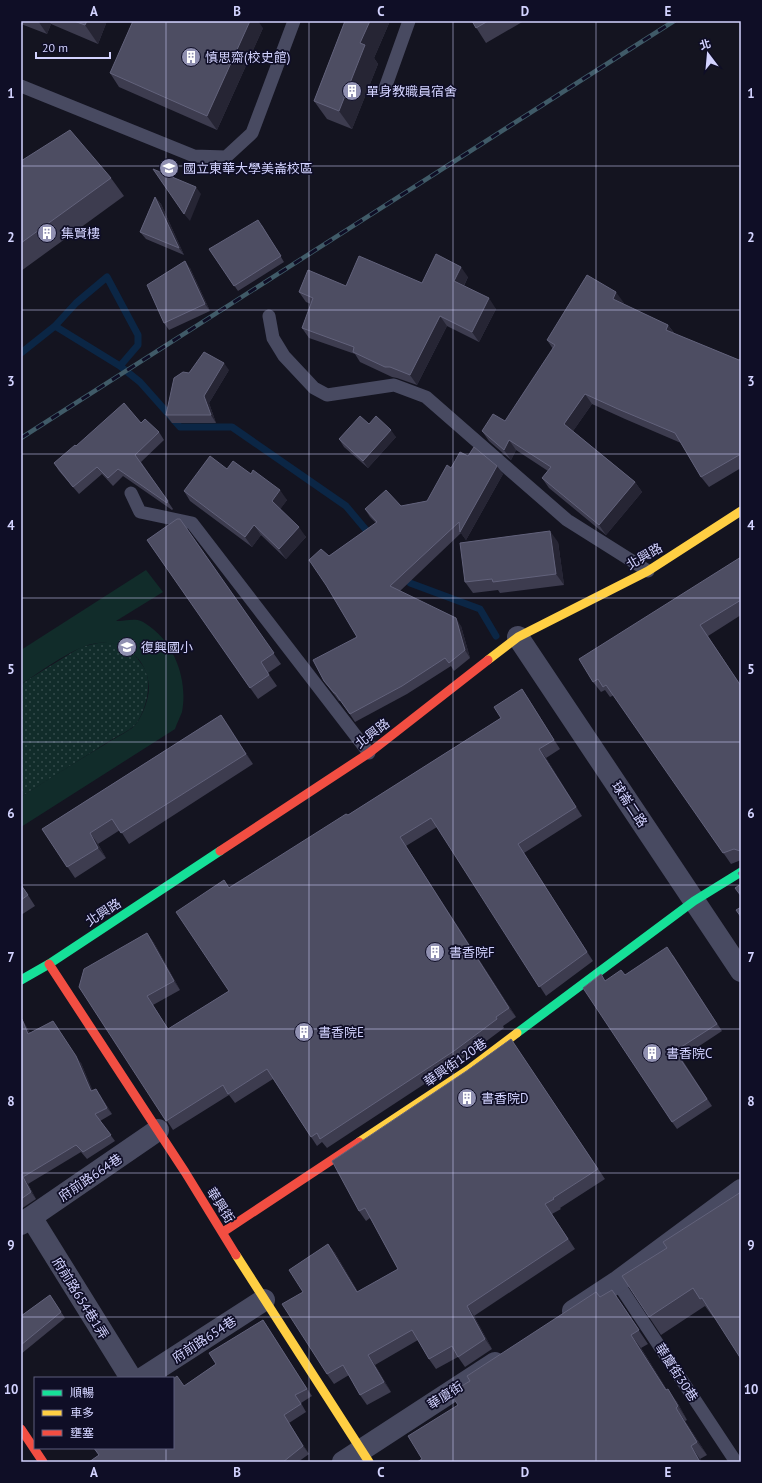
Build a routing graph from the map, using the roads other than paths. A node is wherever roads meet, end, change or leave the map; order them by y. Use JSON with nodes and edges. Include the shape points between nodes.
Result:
{"nodes":[{"id":1,"x":294,"y":21,"type":"edge"},
{"id":2,"x":409,"y":21,"type":"edge"},
{"id":3,"x":21,"y":86,"type":"edge"},
{"id":4,"x":384,"y":91,"type":"dead end"},
{"id":5,"x":269,"y":316,"type":"dead end"},
{"id":6,"x":131,"y":492,"type":"dead end"},
{"id":7,"x":741,"y":511,"type":"edge"},
{"id":8,"x":648,"y":571,"type":"junction"},
{"id":9,"x":518,"y":637,"type":"junction"},
{"id":10,"x":368,"y":753,"type":"junction"},
{"id":11,"x":741,"y":872,"type":"edge"},
{"id":12,"x":694,"y":901,"type":"junction"},
{"id":13,"x":49,"y":964,"type":"junction"},
{"id":14,"x":741,"y":971,"type":"edge"},
{"id":15,"x":21,"y":980,"type":"edge"},
{"id":16,"x":158,"y":1130,"type":"junction"},
{"id":17,"x":741,"y":1190,"type":"edge"},
{"id":18,"x":26,"y":1221,"type":"edge"},
{"id":19,"x":223,"y":1232,"type":"junction"},
{"id":20,"x":617,"y":1282,"type":"junction"},
{"id":21,"x":264,"y":1300,"type":"junction"},
{"id":22,"x":558,"y":1321,"type":"edge"},
{"id":23,"x":512,"y":1351,"type":"edge"},
{"id":24,"x":130,"y":1377,"type":"edge"},
{"id":25,"x":146,"y":1377,"type":"edge"},
{"id":26,"x":21,"y":1429,"type":"edge"},
{"id":27,"x":34,"y":1448,"type":"edge"},
{"id":28,"x":365,"y":1456,"type":"edge"},
{"id":29,"x":343,"y":1462,"type":"edge"},
{"id":30,"x":736,"y":1462,"type":"edge"}],
"edges":[{"from":1,"to":3,"type":"lane","via":[[252,133],[226,157],[194,156]]},
{"from":2,"to":4,"type":"lane"},
{"from":5,"to":8,"type":"lane","via":[[273,338],[284,356],[314,388],[327,395],[394,385],[426,397],[567,520]]},
{"from":6,"to":10,"type":"lane","via":[[140,512],[192,523]]},
{"from":7,"to":8,"type":"street","name":"北興路"},
{"from":8,"to":9,"type":"street","name":"北興路"},
{"from":9,"to":10,"type":"street","name":"北興路"},
{"from":9,"to":12,"type":"street","name":"球崙二路"},
{"from":10,"to":13,"type":"street","name":"北興路"},
{"from":11,"to":12,"type":"street","name":"華興街120巷"},
{"from":12,"to":14,"type":"street","name":"球崙二路"},
{"from":12,"to":19,"type":"street","name":"華興街120巷","via":[[468,1070]]},
{"from":13,"to":15,"type":"street","name":"北興路"},
{"from":13,"to":16,"type":"street","name":"華興街"},
{"from":16,"to":18,"type":"street","name":"府前路664巷"},
{"from":16,"to":19,"type":"street","name":"華興街"},
{"from":17,"to":20,"type":"street"},
{"from":18,"to":24,"type":"street","name":"府前路654巷1弄"},
{"from":19,"to":21,"type":"street","name":"華興街"},
{"from":20,"to":22,"type":"street"},
{"from":20,"to":30,"type":"lane","name":"華廈街30巷"},
{"from":21,"to":25,"type":"street","name":"府前路654巷"},
{"from":21,"to":28,"type":"street","name":"華興街"},
{"from":23,"to":28,"type":"street","name":"華廈街"},
{"from":26,"to":27,"type":"street"},
{"from":28,"to":29,"type":"street","name":"華廈街"}]}
